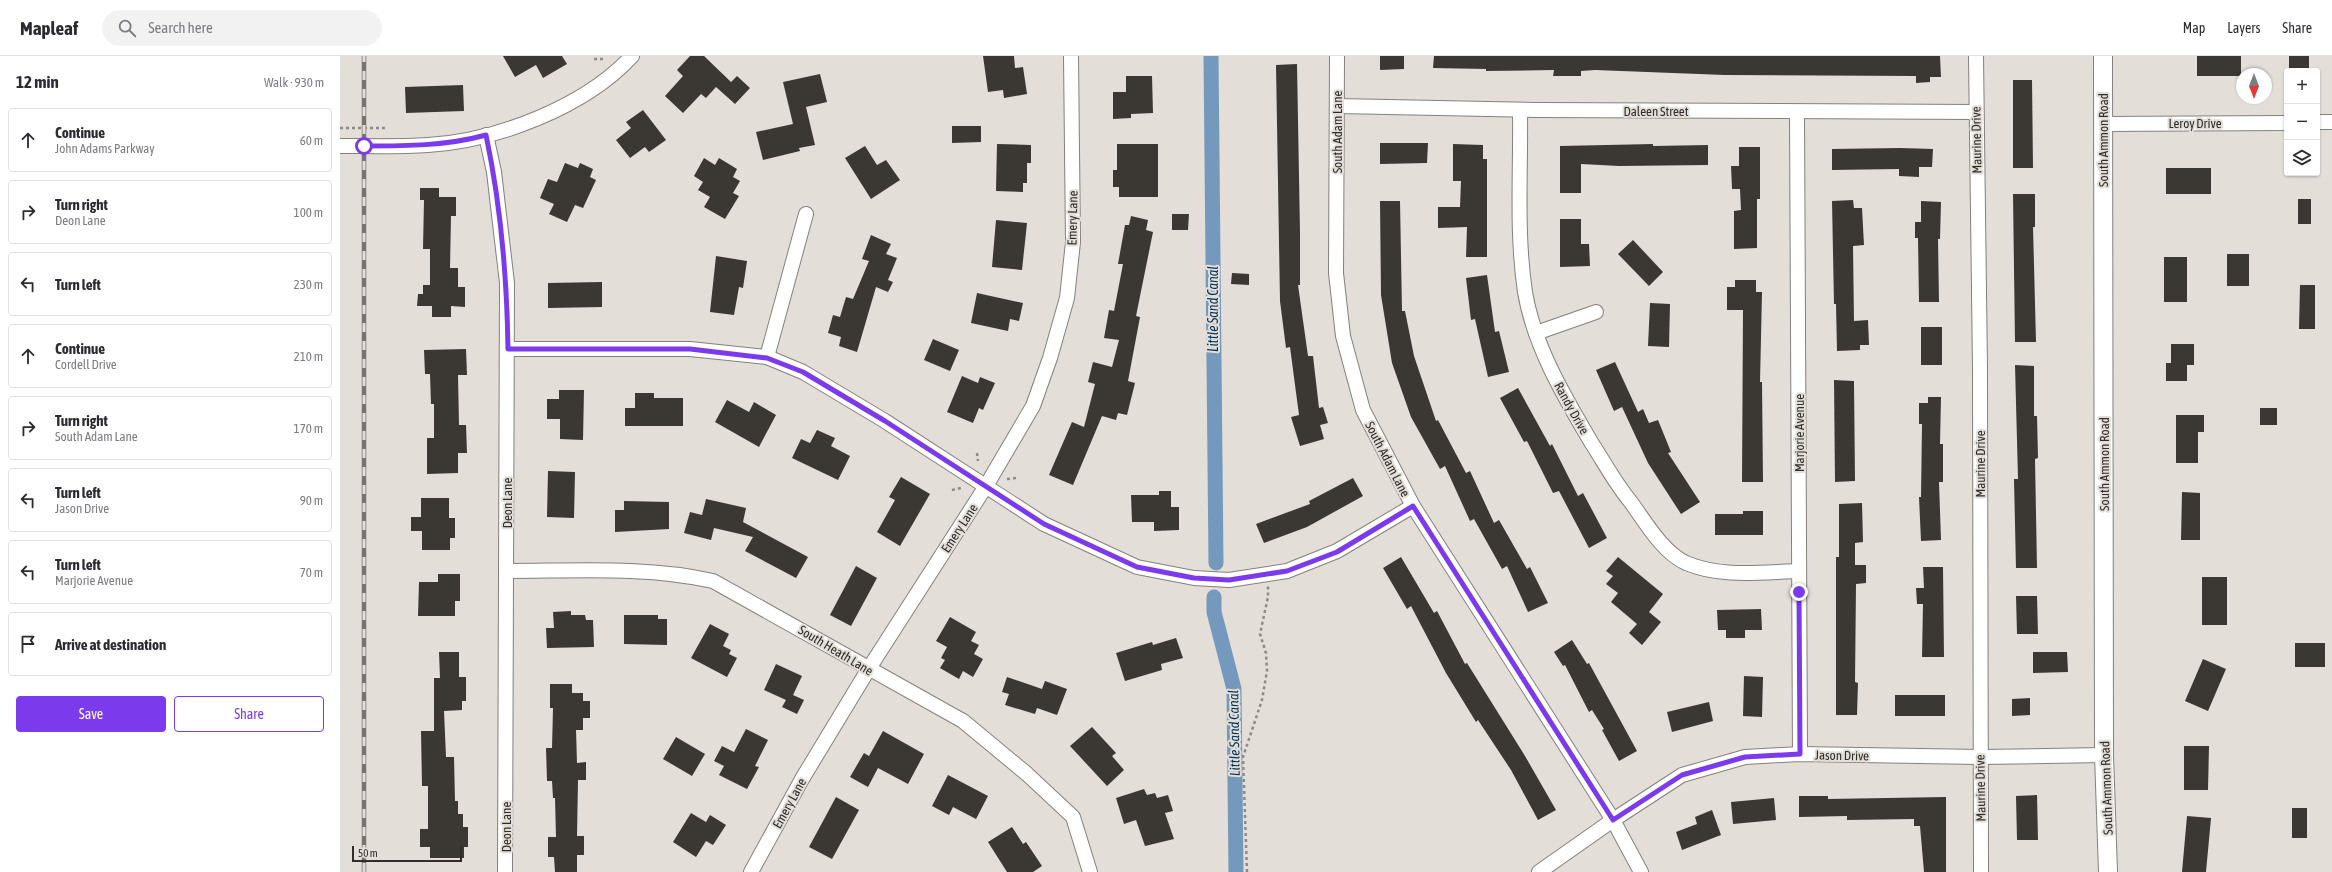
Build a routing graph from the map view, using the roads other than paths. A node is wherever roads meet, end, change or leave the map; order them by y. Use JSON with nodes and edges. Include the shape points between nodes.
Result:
{"nodes":[{"id":1,"x":1070,"y":56,"type":"edge"},
{"id":2,"x":1337,"y":56,"type":"edge"},
{"id":3,"x":1976,"y":56,"type":"edge"},
{"id":4,"x":2103,"y":56,"type":"edge"},
{"id":5,"x":629,"y":57,"type":"edge"},
{"id":6,"x":1337,"y":106,"type":"junction"},
{"id":7,"x":1520,"y":110,"type":"junction"},
{"id":8,"x":1797,"y":112,"type":"junction"},
{"id":9,"x":1976,"y":112,"type":"junction"},
{"id":10,"x":2284,"y":122,"type":"edge"},
{"id":11,"x":2320,"y":122,"type":"edge"},
{"id":12,"x":2332,"y":122,"type":"edge"},
{"id":13,"x":2103,"y":124,"type":"junction"},
{"id":14,"x":486,"y":135,"type":"junction"},
{"id":15,"x":340,"y":146,"type":"edge"},
{"id":16,"x":806,"y":214,"type":"dead end"},
{"id":17,"x":1596,"y":312,"type":"dead end"},
{"id":18,"x":1536,"y":333,"type":"junction"},
{"id":19,"x":508,"y":349,"type":"junction"},
{"id":20,"x":767,"y":358,"type":"junction"},
{"id":21,"x":986,"y":486,"type":"junction"},
{"id":22,"x":1413,"y":506,"type":"junction"},
{"id":23,"x":506,"y":571,"type":"junction"},
{"id":24,"x":1799,"y":571,"type":"junction"},
{"id":25,"x":868,"y":670,"type":"junction"},
{"id":26,"x":1800,"y":754,"type":"junction"},
{"id":27,"x":2104,"y":754,"type":"junction"},
{"id":28,"x":1980,"y":757,"type":"junction"},
{"id":29,"x":1613,"y":820,"type":"junction"},
{"id":30,"x":506,"y":872,"type":"edge"},
{"id":31,"x":751,"y":872,"type":"edge"},
{"id":32,"x":1090,"y":872,"type":"edge"},
{"id":33,"x":1540,"y":872,"type":"edge"},
{"id":34,"x":1641,"y":872,"type":"edge"},
{"id":35,"x":1981,"y":872,"type":"edge"},
{"id":36,"x":2108,"y":872,"type":"edge"}],
"edges":[{"from":1,"to":21,"type":"street","name":"Emery Lane","via":[[1073,242],[1067,298],[1033,406]]},
{"from":2,"to":6,"type":"street","name":"South Adam Lane"},
{"from":3,"to":9,"type":"street","name":"Maurine Drive"},
{"from":4,"to":13,"type":"main road","name":"South Ammon Road"},
{"from":5,"to":14,"type":"street","via":[[592,90],[564,106],[515,127]]},
{"from":6,"to":7,"type":"street","name":"Daleen Street"},
{"from":6,"to":22,"type":"street","name":"South Adam Lane","via":[[1336,272],[1343,336],[1363,410]]},
{"from":7,"to":8,"type":"street","name":"Daleen Street"},
{"from":7,"to":18,"type":"street","name":"Randy Drive","via":[[1521,237],[1525,293]]},
{"from":8,"to":9,"type":"street","name":"Daleen Street"},
{"from":8,"to":24,"type":"street","name":"Marjorie Avenue"},
{"from":9,"to":28,"type":"street","name":"Maurine Drive","via":[[1980,369]]},
{"from":10,"to":13,"type":"street","name":"Leroy Drive"},
{"from":11,"to":12,"type":"street"},
{"from":13,"to":27,"type":"main road","name":"South Ammon Road"},
{"from":14,"to":15,"type":"street","via":[[428,145]]},
{"from":14,"to":19,"type":"street","name":"Deon Lane","via":[[503,243],[507,282]]},
{"from":16,"to":20,"type":"street"},
{"from":17,"to":18,"type":"street"},
{"from":18,"to":24,"type":"street","name":"Randy Drive","via":[[1561,391],[1616,482],[1665,547],[1684,562],[1708,571]]},
{"from":19,"to":20,"type":"street","via":[[690,349]]},
{"from":19,"to":23,"type":"street","name":"Deon Lane"},
{"from":20,"to":21,"type":"street","via":[[803,372]]},
{"from":21,"to":22,"type":"street","via":[[1044,524],[1137,567],[1194,578],[1229,580],[1287,571],[1337,552]]},
{"from":21,"to":25,"type":"street","name":"Emery Lane"},
{"from":22,"to":29,"type":"street","name":"South Adam Lane"},
{"from":23,"to":25,"type":"street","name":"South Heath Lane","via":[[654,572],[688,575],[713,581],[779,616]]},
{"from":23,"to":30,"type":"street","name":"Deon Lane"},
{"from":24,"to":26,"type":"street","name":"Marjorie Avenue"},
{"from":25,"to":31,"type":"street","name":"Emery Lane","via":[[802,779]]},
{"from":25,"to":32,"type":"street","name":"South Heath Lane","via":[[963,721],[1027,774],[1073,817]]},
{"from":26,"to":28,"type":"street","name":"Jason Drive"},
{"from":26,"to":29,"type":"street","name":"Jason Drive","via":[[1745,757],[1682,775]]},
{"from":27,"to":28,"type":"street","name":"Jason Drive"},
{"from":27,"to":36,"type":"main road","name":"South Ammon Road"},
{"from":28,"to":35,"type":"street","name":"Maurine Drive"},
{"from":29,"to":33,"type":"street","name":"Jason Drive"},
{"from":29,"to":34,"type":"street","name":"South Adam Lane"}]}
